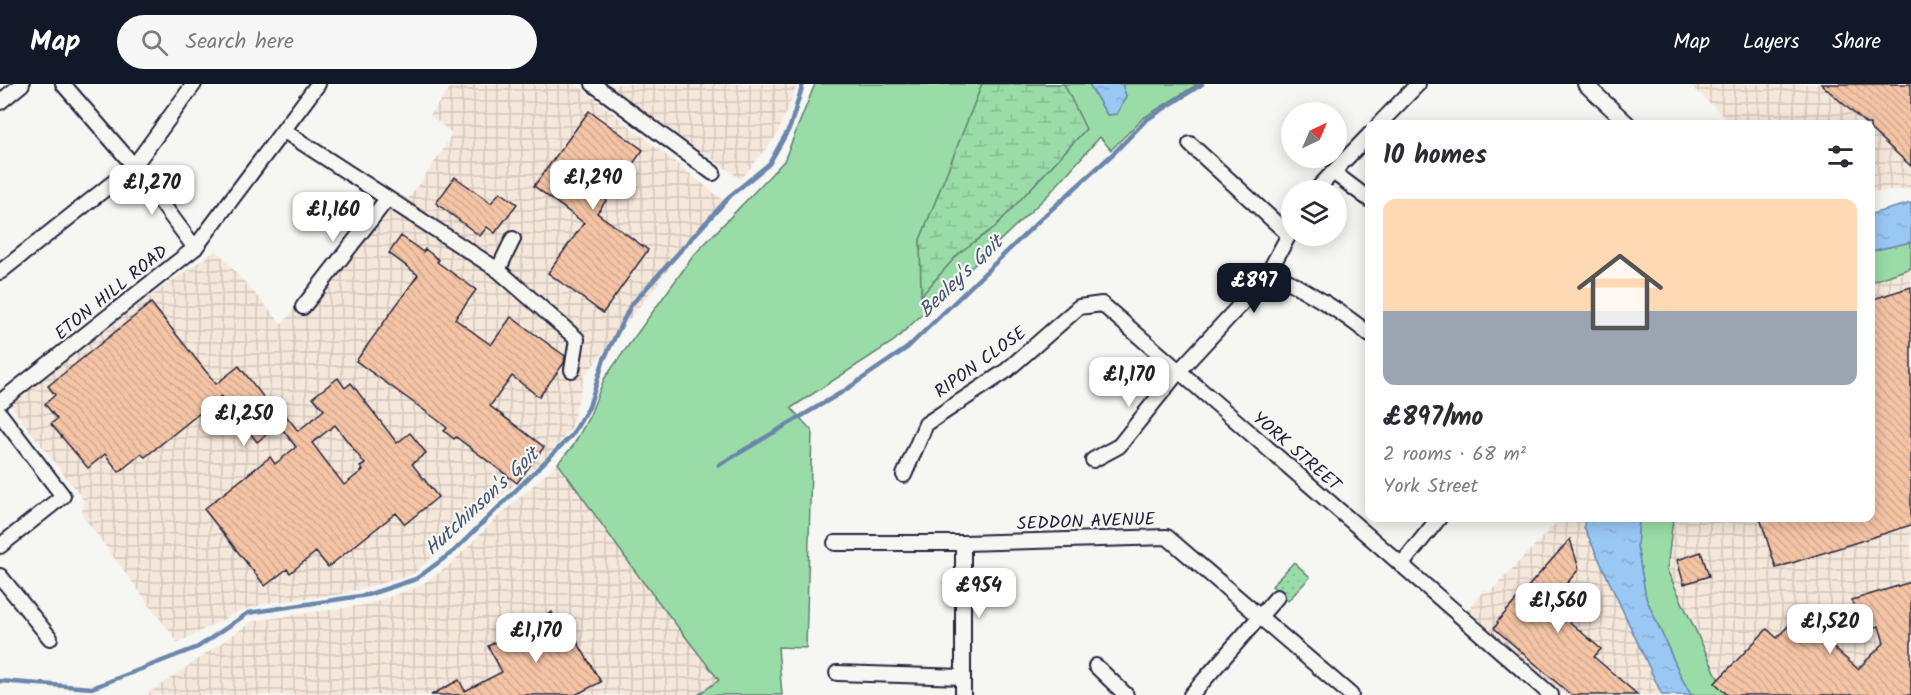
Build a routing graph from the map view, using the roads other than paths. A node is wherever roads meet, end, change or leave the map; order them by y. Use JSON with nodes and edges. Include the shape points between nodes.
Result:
{"nodes":[{"id":1,"x":22,"y":84,"type":"edge"},
{"id":2,"x":63,"y":84,"type":"edge"},
{"id":3,"x":194,"y":84,"type":"edge"},
{"id":4,"x":318,"y":84,"type":"edge"},
{"id":5,"x":592,"y":84,"type":"edge"},
{"id":6,"x":1418,"y":84,"type":"edge"},
{"id":7,"x":1585,"y":84,"type":"edge"},
{"id":8,"x":0,"y":102,"type":"edge"},
{"id":9,"x":1383,"y":120,"type":"edge"},
{"id":10,"x":1624,"y":120,"type":"edge"},
{"id":11,"x":284,"y":131,"type":"junction"},
{"id":12,"x":1365,"y":139,"type":"edge"},
{"id":13,"x":1191,"y":144,"type":"dead end"},
{"id":14,"x":134,"y":166,"type":"junction"},
{"id":15,"x":1333,"y":172,"type":"junction"},
{"id":16,"x":713,"y":173,"type":"dead end"},
{"id":17,"x":1325,"y":180,"type":"edge"},
{"id":18,"x":1365,"y":196,"type":"edge"},
{"id":19,"x":387,"y":199,"type":"junction"},
{"id":20,"x":1281,"y":224,"type":"edge"},
{"id":21,"x":513,"y":238,"type":"dead end"},
{"id":22,"x":1283,"y":246,"type":"edge"},
{"id":23,"x":195,"y":248,"type":"junction"},
{"id":24,"x":498,"y":270,"type":"junction"},
{"id":25,"x":1270,"y":271,"type":"junction"},
{"id":26,"x":0,"y":272,"type":"edge"},
{"id":27,"x":1102,"y":304,"type":"joint"},
{"id":28,"x":303,"y":307,"type":"dead end"},
{"id":29,"x":1365,"y":331,"type":"edge"},
{"id":30,"x":572,"y":370,"type":"dead end"},
{"id":31,"x":1179,"y":371,"type":"junction"},
{"id":32,"x":0,"y":402,"type":"edge"},
{"id":33,"x":0,"y":414,"type":"edge"},
{"id":34,"x":1093,"y":460,"type":"dead end"},
{"id":35,"x":904,"y":475,"type":"dead end"},
{"id":36,"x":1435,"y":522,"type":"edge"},
{"id":37,"x":835,"y":543,"type":"dead end"},
{"id":38,"x":963,"y":543,"type":"junction"},
{"id":39,"x":0,"y":546,"type":"edge"},
{"id":40,"x":1401,"y":565,"type":"junction"},
{"id":41,"x":0,"y":576,"type":"edge"},
{"id":42,"x":1277,"y":597,"type":"dead end"},
{"id":43,"x":1260,"y":617,"type":"junction"},
{"id":44,"x":50,"y":638,"type":"dead end"},
{"id":45,"x":1095,"y":666,"type":"dead end"},
{"id":46,"x":837,"y":673,"type":"dead end"},
{"id":47,"x":963,"y":677,"type":"junction"},
{"id":48,"x":963,"y":695,"type":"edge"},
{"id":49,"x":1126,"y":695,"type":"edge"},
{"id":50,"x":1191,"y":695,"type":"edge"},
{"id":51,"x":1351,"y":695,"type":"edge"},
{"id":52,"x":1551,"y":695,"type":"edge"}],
"edges":[{"from":1,"to":8,"type":"street"},
{"from":2,"to":14,"type":"street"},
{"from":3,"to":14,"type":"street"},
{"from":4,"to":11,"type":"street","name":"ETON HILL ROAD"},
{"from":5,"to":16,"type":"street"},
{"from":6,"to":9,"type":"street"},
{"from":7,"to":10,"type":"street"},
{"from":11,"to":19,"type":"street"},
{"from":11,"to":23,"type":"street","name":"ETON HILL ROAD"},
{"from":12,"to":15,"type":"street"},
{"from":13,"to":20,"type":"street"},
{"from":14,"to":23,"type":"street"},
{"from":14,"to":26,"type":"street"},
{"from":15,"to":17,"type":"street"},
{"from":15,"to":18,"type":"street"},
{"from":19,"to":24,"type":"street"},
{"from":19,"to":28,"type":"street"},
{"from":21,"to":24,"type":"street"},
{"from":22,"to":25,"type":"street"},
{"from":23,"to":32,"type":"street","name":"ETON HILL ROAD"},
{"from":24,"to":30,"type":"street","via":[[577,339]]},
{"from":25,"to":29,"type":"street"},
{"from":25,"to":31,"type":"street"},
{"from":27,"to":31,"type":"street","name":"YORK STREET"},
{"from":27,"to":35,"type":"street","name":"RIPON CLOSE","via":[[1079,307],[1006,371],[926,424]]},
{"from":31,"to":34,"type":"street","via":[[1119,446]]},
{"from":31,"to":40,"type":"street","name":"YORK STREET"},
{"from":33,"to":39,"type":"street","via":[[63,496]]},
{"from":36,"to":40,"type":"street"},
{"from":37,"to":38,"type":"street","name":"SEDDON AVENUE"},
{"from":38,"to":43,"type":"street","name":"SEDDON AVENUE","via":[[1167,537]]},
{"from":38,"to":47,"type":"street"},
{"from":40,"to":52,"type":"street","name":"YORK STREET"},
{"from":41,"to":44,"type":"street"},
{"from":42,"to":43,"type":"street"},
{"from":43,"to":50,"type":"street"},
{"from":43,"to":51,"type":"street","name":"SEDDON AVENUE"},
{"from":45,"to":49,"type":"street"},
{"from":46,"to":47,"type":"street"},
{"from":47,"to":48,"type":"street"}]}
